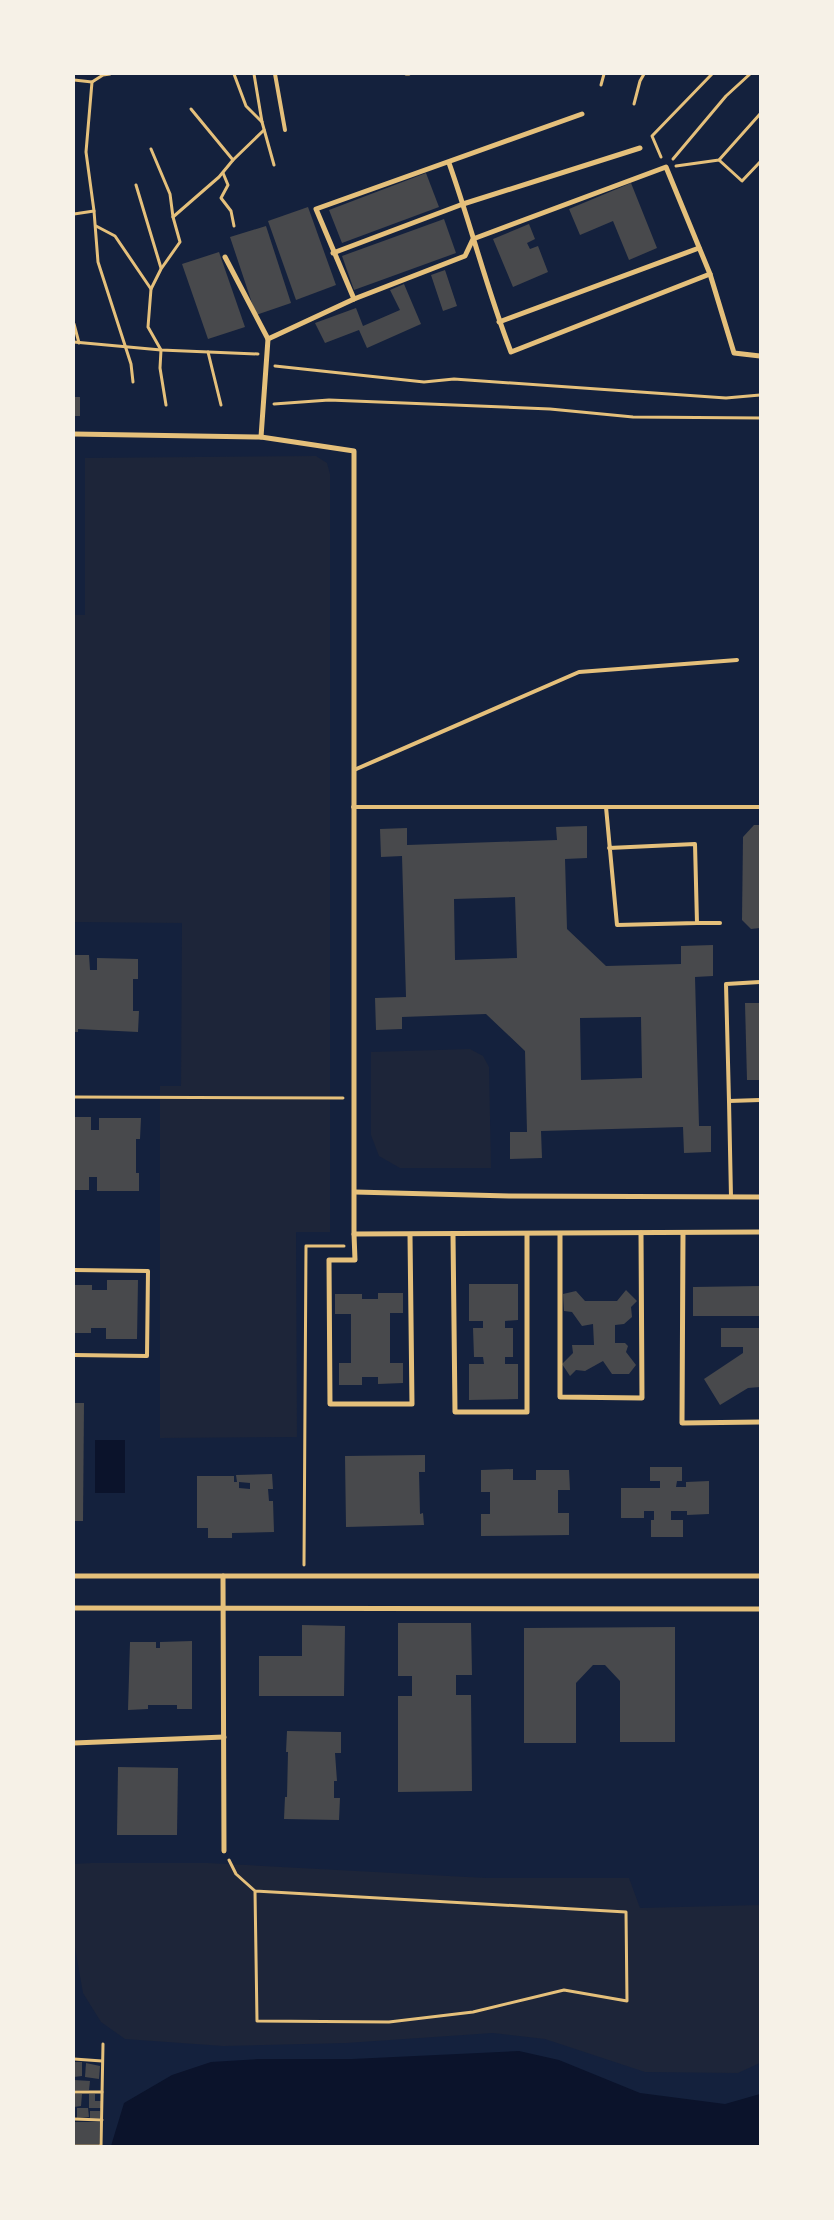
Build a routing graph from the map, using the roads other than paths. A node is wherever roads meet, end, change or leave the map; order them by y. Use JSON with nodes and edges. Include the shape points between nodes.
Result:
{"nodes":[{"id":1,"x":276,"y":74,"type":"edge"},
{"id":2,"x":582,"y":114,"type":"dead end"},
{"id":3,"x":285,"y":130,"type":"dead end"},
{"id":4,"x":640,"y":148,"type":"dead end"},
{"id":5,"x":449,"y":163,"type":"junction"},
{"id":6,"x":463,"y":204,"type":"junction"},
{"id":7,"x":473,"y":239,"type":"junction"},
{"id":8,"x":699,"y":248,"type":"junction"},
{"id":9,"x":334,"y":252,"type":"junction"},
{"id":10,"x":225,"y":257,"type":"dead end"},
{"id":11,"x":710,"y":274,"type":"junction"},
{"id":12,"x":354,"y":298,"type":"junction"},
{"id":13,"x":499,"y":322,"type":"junction"},
{"id":14,"x":268,"y":339,"type":"junction"},
{"id":15,"x":760,"y":356,"type":"edge"},
{"id":16,"x":74,"y":434,"type":"edge"},
{"id":17,"x":261,"y":437,"type":"junction"},
{"id":18,"x":737,"y":660,"type":"dead end"},
{"id":19,"x":354,"y":770,"type":"junction"},
{"id":20,"x":760,"y":806,"type":"edge"},
{"id":21,"x":353,"y":807,"type":"junction"},
{"id":22,"x":606,"y":807,"type":"junction"},
{"id":23,"x":610,"y":848,"type":"junction"},
{"id":24,"x":697,"y":923,"type":"junction"},
{"id":25,"x":720,"y":923,"type":"dead end"},
{"id":26,"x":760,"y":982,"type":"edge"},
{"id":27,"x":760,"y":1100,"type":"edge"},
{"id":28,"x":729,"y":1101,"type":"junction"},
{"id":29,"x":355,"y":1192,"type":"junction"},
{"id":30,"x":760,"y":1196,"type":"edge"},
{"id":31,"x":731,"y":1197,"type":"junction"},
{"id":32,"x":760,"y":1232,"type":"edge"},
{"id":33,"x":641,"y":1233,"type":"junction"},
{"id":34,"x":683,"y":1233,"type":"junction"},
{"id":35,"x":354,"y":1234,"type":"junction"},
{"id":36,"x":453,"y":1234,"type":"junction"},
{"id":37,"x":527,"y":1234,"type":"junction"},
{"id":38,"x":560,"y":1234,"type":"junction"},
{"id":39,"x":410,"y":1235,"type":"junction"},
{"id":40,"x":74,"y":1270,"type":"edge"},
{"id":41,"x":74,"y":1355,"type":"edge"},
{"id":42,"x":760,"y":1422,"type":"edge"},
{"id":43,"x":74,"y":1576,"type":"edge"},
{"id":44,"x":224,"y":1576,"type":"junction"},
{"id":45,"x":760,"y":1576,"type":"edge"},
{"id":46,"x":74,"y":1608,"type":"edge"},
{"id":47,"x":223,"y":1608,"type":"junction"},
{"id":48,"x":760,"y":1608,"type":"edge"},
{"id":49,"x":224,"y":1736,"type":"junction"},
{"id":50,"x":74,"y":1743,"type":"edge"},
{"id":51,"x":224,"y":1851,"type":"road end"}],
"edges":[{"from":1,"to":3,"type":"lane"},
{"from":2,"to":5,"type":"street"},
{"from":4,"to":6,"type":"street"},
{"from":5,"to":6,"type":"street"},
{"from":5,"to":9,"type":"street","via":[[316,209]]},
{"from":6,"to":7,"type":"street"},
{"from":6,"to":9,"type":"street"},
{"from":7,"to":8,"type":"street","via":[[666,167]]},
{"from":7,"to":12,"type":"street","via":[[465,256]]},
{"from":7,"to":13,"type":"street"},
{"from":8,"to":11,"type":"street"},
{"from":8,"to":13,"type":"street"},
{"from":9,"to":12,"type":"street"},
{"from":10,"to":14,"type":"street"},
{"from":11,"to":13,"type":"street","via":[[511,352]]},
{"from":11,"to":15,"type":"street","via":[[734,353]]},
{"from":12,"to":14,"type":"street"},
{"from":14,"to":17,"type":"street"},
{"from":16,"to":17,"type":"street"},
{"from":17,"to":19,"type":"street","via":[[354,451]]},
{"from":18,"to":19,"type":"lane","via":[[579,672]]},
{"from":19,"to":21,"type":"street"},
{"from":20,"to":22,"type":"lane"},
{"from":21,"to":22,"type":"lane"},
{"from":21,"to":29,"type":"street"},
{"from":22,"to":23,"type":"lane"},
{"from":23,"to":24,"type":"lane","via":[[617,925]]},
{"from":23,"to":24,"type":"lane","via":[[695,844]]},
{"from":24,"to":25,"type":"lane"},
{"from":26,"to":28,"type":"lane","via":[[726,984]]},
{"from":27,"to":28,"type":"lane"},
{"from":28,"to":31,"type":"lane"},
{"from":29,"to":31,"type":"street"},
{"from":29,"to":35,"type":"street"},
{"from":30,"to":31,"type":"street"},
{"from":32,"to":34,"type":"street"},
{"from":33,"to":34,"type":"street"},
{"from":33,"to":38,"type":"street"},
{"from":33,"to":38,"type":"street","via":[[642,1398],[560,1397]]},
{"from":34,"to":42,"type":"street","via":[[682,1423]]},
{"from":35,"to":39,"type":"street"},
{"from":35,"to":39,"type":"street","via":[[356,1260],[330,1260],[330,1404],[412,1404]]},
{"from":36,"to":37,"type":"street"},
{"from":36,"to":37,"type":"street","via":[[455,1412],[527,1412]]},
{"from":36,"to":39,"type":"street"},
{"from":37,"to":38,"type":"street"},
{"from":40,"to":41,"type":"lane","via":[[148,1270],[148,1356]]},
{"from":43,"to":44,"type":"street"},
{"from":44,"to":45,"type":"street"},
{"from":44,"to":47,"type":"street"},
{"from":46,"to":47,"type":"street"},
{"from":47,"to":48,"type":"street"},
{"from":47,"to":49,"type":"street"},
{"from":49,"to":50,"type":"street"},
{"from":49,"to":51,"type":"street"}]}
